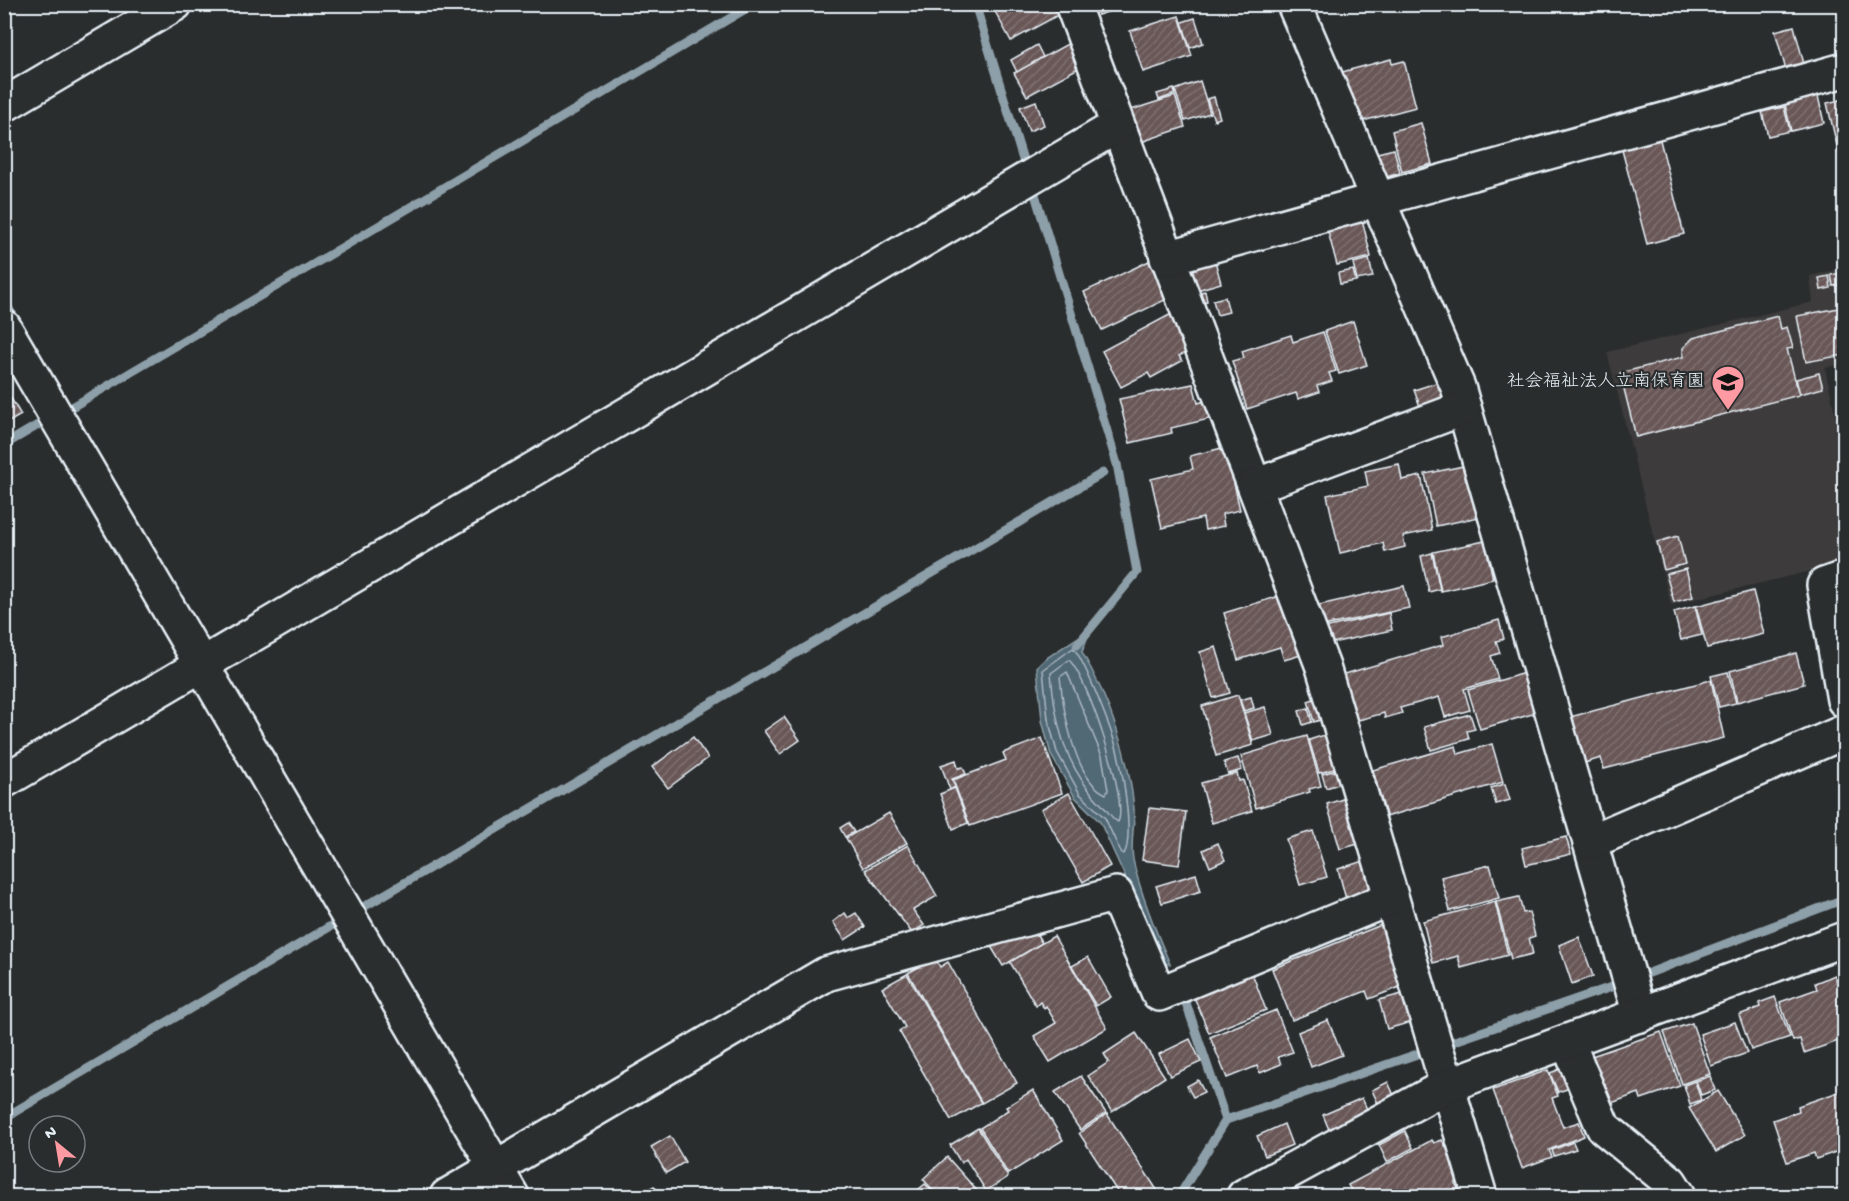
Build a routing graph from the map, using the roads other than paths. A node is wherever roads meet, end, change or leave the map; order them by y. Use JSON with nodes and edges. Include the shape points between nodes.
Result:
{"nodes":[{"id":1,"x":175,"y":4,"type":"edge"},
{"id":2,"x":1072,"y":4,"type":"edge"},
{"id":3,"x":1294,"y":4,"type":"edge"},
{"id":4,"x":1845,"y":70,"type":"edge"},
{"id":5,"x":4,"y":105,"type":"edge"},
{"id":6,"x":1117,"y":126,"type":"junction"},
{"id":7,"x":1378,"y":198,"type":"junction"},
{"id":8,"x":1167,"y":258,"type":"junction"},
{"id":9,"x":4,"y":327,"type":"edge"},
{"id":10,"x":1464,"y":408,"type":"junction"},
{"id":11,"x":1255,"y":486,"type":"junction"},
{"id":12,"x":1845,"y":578,"type":"edge"},
{"id":13,"x":202,"y":665,"type":"junction"},
{"id":14,"x":1845,"y":700,"type":"edge"},
{"id":15,"x":1845,"y":732,"type":"edge"},
{"id":16,"x":4,"y":781,"type":"edge"},
{"id":17,"x":1590,"y":842,"type":"junction"},
{"id":18,"x":1391,"y":898,"type":"junction"},
{"id":19,"x":1845,"y":939,"type":"edge"},
{"id":20,"x":1634,"y":995,"type":"junction"},
{"id":21,"x":1568,"y":1043,"type":"junction"},
{"id":22,"x":1439,"y":1059,"type":"junction"},
{"id":23,"x":495,"y":1168,"type":"junction"},
{"id":24,"x":447,"y":1197,"type":"edge"},
{"id":25,"x":512,"y":1197,"type":"edge"},
{"id":26,"x":1244,"y":1197,"type":"edge"},
{"id":27,"x":1480,"y":1197,"type":"edge"},
{"id":28,"x":1680,"y":1197,"type":"edge"}],
"edges":[{"from":1,"to":5,"type":"street"},
{"from":2,"to":6,"type":"street"},
{"from":3,"to":7,"type":"street"},
{"from":4,"to":7,"type":"street"},
{"from":6,"to":8,"type":"street"},
{"from":6,"to":13,"type":"street"},
{"from":7,"to":8,"type":"street"},
{"from":7,"to":10,"type":"street"},
{"from":8,"to":11,"type":"street"},
{"from":9,"to":13,"type":"street"},
{"from":10,"to":11,"type":"street"},
{"from":10,"to":17,"type":"street"},
{"from":11,"to":18,"type":"street","via":[[1323,667]]},
{"from":12,"to":14,"type":"street","via":[[1824,585]]},
{"from":13,"to":16,"type":"street"},
{"from":13,"to":23,"type":"street"},
{"from":15,"to":17,"type":"street"},
{"from":17,"to":20,"type":"street"},
{"from":18,"to":22,"type":"street"},
{"from":18,"to":23,"type":"street","via":[[1159,994],[1116,894],[826,974]]},
{"from":19,"to":20,"type":"street"},
{"from":20,"to":21,"type":"street"},
{"from":21,"to":22,"type":"street"},
{"from":21,"to":28,"type":"street","via":[[1603,1127],[1670,1182]]},
{"from":22,"to":26,"type":"street"},
{"from":22,"to":27,"type":"street"},
{"from":23,"to":24,"type":"street"},
{"from":23,"to":25,"type":"street"}]}
